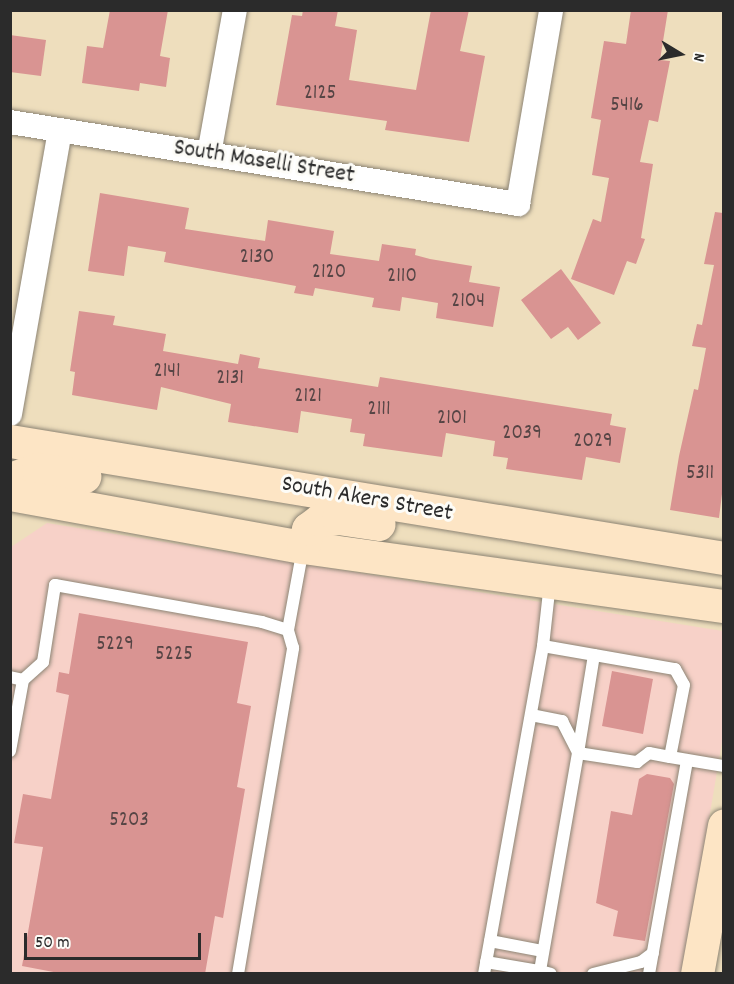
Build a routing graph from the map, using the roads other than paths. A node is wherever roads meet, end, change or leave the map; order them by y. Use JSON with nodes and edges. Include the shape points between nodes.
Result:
{"nodes":[{"id":1,"x":235,"y":10,"type":"edge"},
{"id":2,"x":551,"y":10,"type":"edge"},
{"id":3,"x":10,"y":122,"type":"edge"},
{"id":4,"x":60,"y":131,"type":"junction"},
{"id":5,"x":209,"y":154,"type":"junction"},
{"id":6,"x":10,"y":414,"type":"edge"},
{"id":7,"x":10,"y":441,"type":"edge"},
{"id":8,"x":10,"y":479,"type":"edge"},
{"id":9,"x":242,"y":479,"type":"junction"},
{"id":10,"x":10,"y":494,"type":"edge"},
{"id":11,"x":537,"y":528,"type":"junction"},
{"id":12,"x":303,"y":547,"type":"junction"},
{"id":13,"x":723,"y":558,"type":"edge"},
{"id":14,"x":550,"y":582,"type":"junction"},
{"id":15,"x":723,"y":606,"type":"edge"},
{"id":16,"x":288,"y":630,"type":"junction"},
{"id":17,"x":543,"y":646,"type":"junction"},
{"id":18,"x":594,"y":655,"type":"junction"},
{"id":19,"x":17,"y":678,"type":"edge"},
{"id":20,"x":531,"y":715,"type":"junction"},
{"id":21,"x":10,"y":751,"type":"edge"},
{"id":22,"x":578,"y":753,"type":"junction"},
{"id":23,"x":670,"y":757,"type":"junction"},
{"id":24,"x":687,"y":760,"type":"junction"},
{"id":25,"x":723,"y":766,"type":"edge"},
{"id":26,"x":723,"y":825,"type":"edge"},
{"id":27,"x":490,"y":941,"type":"junction"},
{"id":28,"x":543,"y":951,"type":"junction"},
{"id":29,"x":653,"y":953,"type":"junction"},
{"id":30,"x":485,"y":968,"type":"edge"},
{"id":31,"x":545,"y":972,"type":"edge"},
{"id":32,"x":238,"y":974,"type":"edge"},
{"id":33,"x":593,"y":974,"type":"edge"},
{"id":34,"x":649,"y":974,"type":"edge"},
{"id":35,"x":697,"y":974,"type":"edge"}],
"edges":[{"from":1,"to":5,"type":"street"},
{"from":2,"to":5,"type":"street","name":"South Maselli Street","via":[[518,204]]},
{"from":3,"to":4,"type":"street","name":"South Maselli Street"},
{"from":4,"to":5,"type":"street","name":"South Maselli Street"},
{"from":4,"to":6,"type":"street"},
{"from":7,"to":9,"type":"main road","name":"South Akers Street"},
{"from":8,"to":9,"type":"main road","via":[[31,470],[45,470],[195,494]]},
{"from":9,"to":11,"type":"main road","name":"South Akers Street"},
{"from":10,"to":12,"type":"main road"},
{"from":11,"to":12,"type":"main road","via":[[478,539],[331,518],[311,525]]},
{"from":11,"to":13,"type":"main road","name":"South Akers Street"},
{"from":12,"to":14,"type":"main road"},
{"from":12,"to":16,"type":"lane"},
{"from":14,"to":15,"type":"main road"},
{"from":14,"to":17,"type":"lane"},
{"from":16,"to":19,"type":"lane","via":[[55,585],[43,662]]},
{"from":16,"to":32,"type":"lane","via":[[293,648]]},
{"from":17,"to":18,"type":"lane"},
{"from":17,"to":20,"type":"lane"},
{"from":18,"to":22,"type":"lane"},
{"from":18,"to":23,"type":"lane","via":[[675,669],[684,685]]},
{"from":19,"to":21,"type":"lane"},
{"from":20,"to":22,"type":"lane","via":[[562,721]]},
{"from":20,"to":27,"type":"lane"},
{"from":22,"to":23,"type":"lane","via":[[637,762],[649,753]]},
{"from":22,"to":28,"type":"lane"},
{"from":23,"to":24,"type":"lane"},
{"from":24,"to":25,"type":"lane"},
{"from":24,"to":29,"type":"lane"},
{"from":26,"to":35,"type":"main road"},
{"from":27,"to":28,"type":"lane"},
{"from":27,"to":30,"type":"lane"},
{"from":28,"to":31,"type":"lane"},
{"from":29,"to":33,"type":"lane","via":[[641,962]]},
{"from":29,"to":34,"type":"lane"},
{"from":30,"to":31,"type":"lane"}]}
